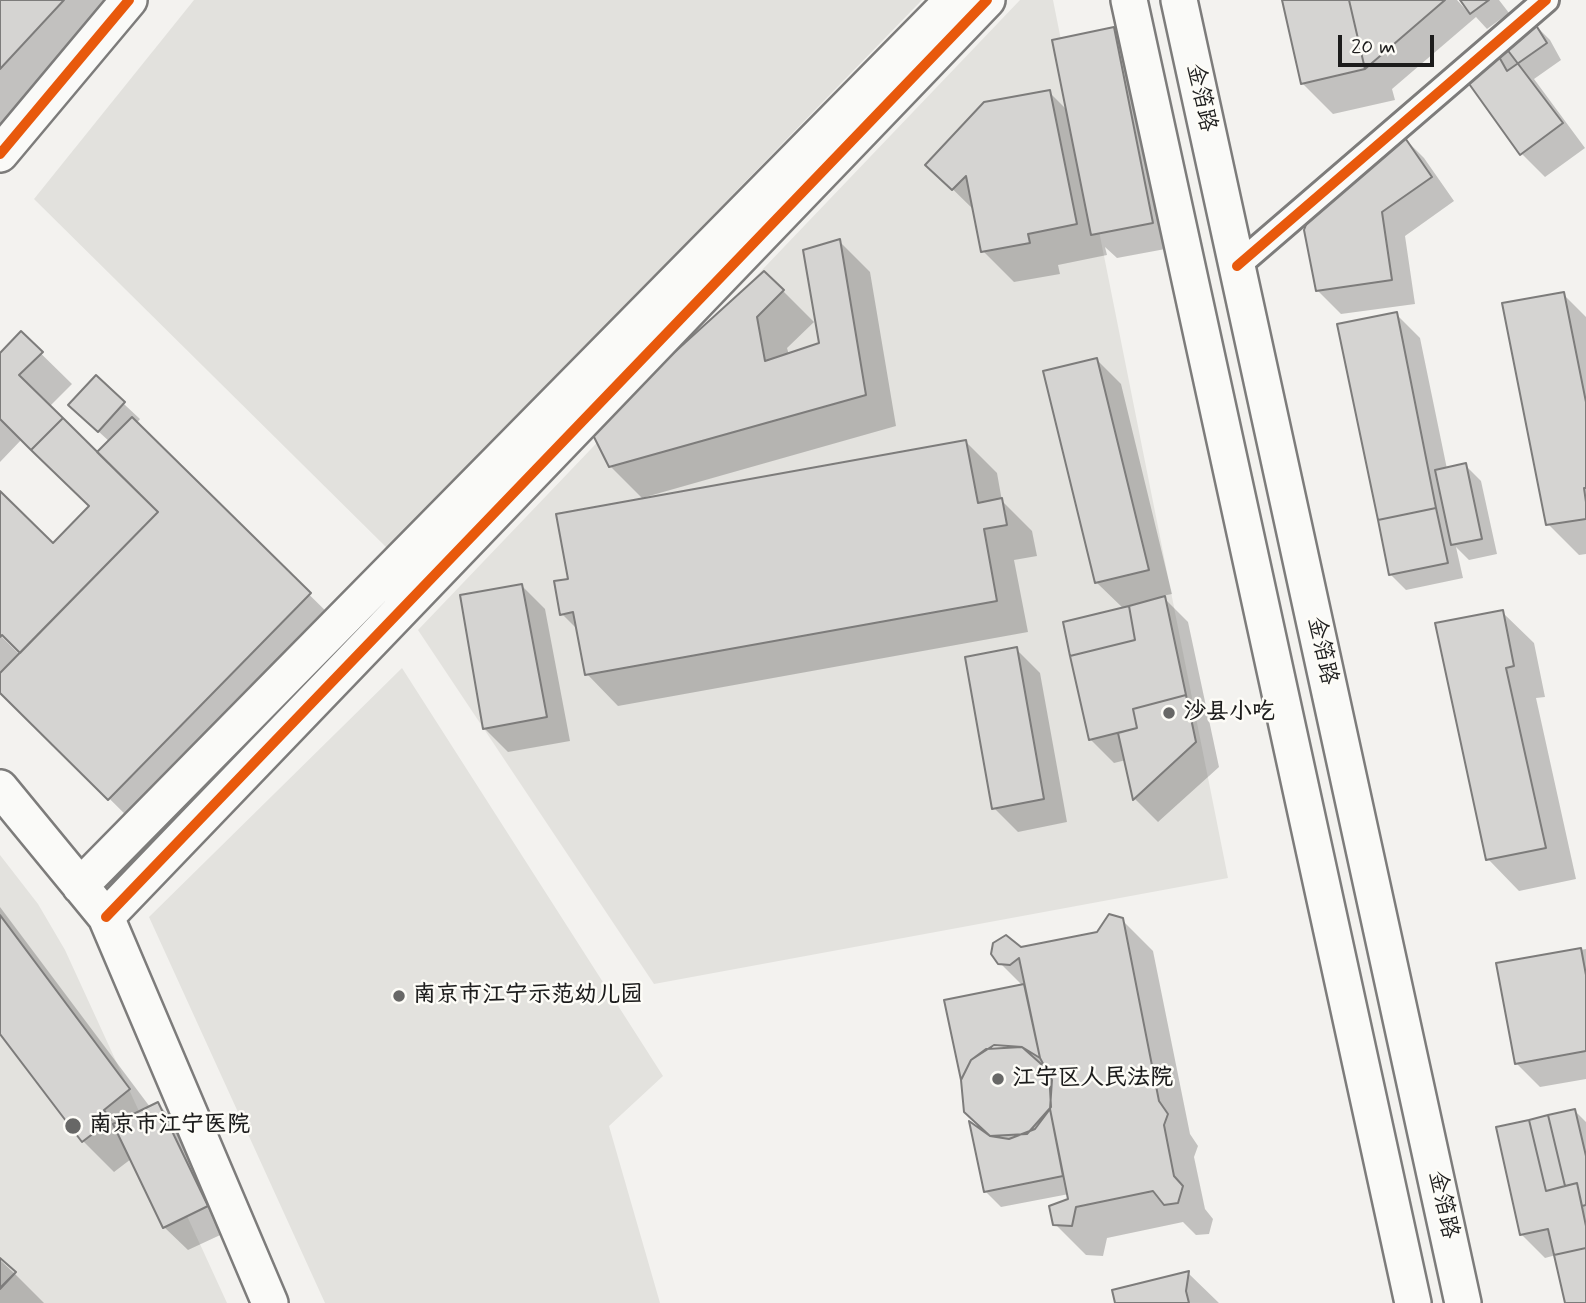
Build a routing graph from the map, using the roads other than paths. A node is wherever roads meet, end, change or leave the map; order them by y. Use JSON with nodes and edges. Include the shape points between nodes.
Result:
{"nodes":[{"id":1,"x":129,"y":0,"type":"edge"},
{"id":2,"x":953,"y":0,"type":"edge"},
{"id":3,"x":987,"y":0,"type":"edge"},
{"id":4,"x":1129,"y":0,"type":"edge"},
{"id":5,"x":1179,"y":0,"type":"edge"},
{"id":6,"x":1546,"y":0,"type":"edge"},
{"id":7,"x":0,"y":153,"type":"edge"},
{"id":8,"x":1237,"y":266,"type":"junction"},
{"id":9,"x":0,"y":788,"type":"edge"},
{"id":10,"x":79,"y":886,"type":"junction"},
{"id":11,"x":106,"y":917,"type":"junction"},
{"id":12,"x":270,"y":1303,"type":"edge"},
{"id":13,"x":1413,"y":1303,"type":"edge"},
{"id":14,"x":1463,"y":1303,"type":"edge"}],
"edges":[{"from":1,"to":7,"type":"street"},
{"from":2,"to":10,"type":"street"},
{"from":3,"to":11,"type":"street"},
{"from":4,"to":13,"type":"street"},
{"from":5,"to":8,"type":"street","name":"金箔路"},
{"from":6,"to":8,"type":"street"},
{"from":8,"to":14,"type":"street","name":"金箔路"},
{"from":9,"to":10,"type":"street"},
{"from":10,"to":11,"type":"street"},
{"from":11,"to":12,"type":"street"}]}
